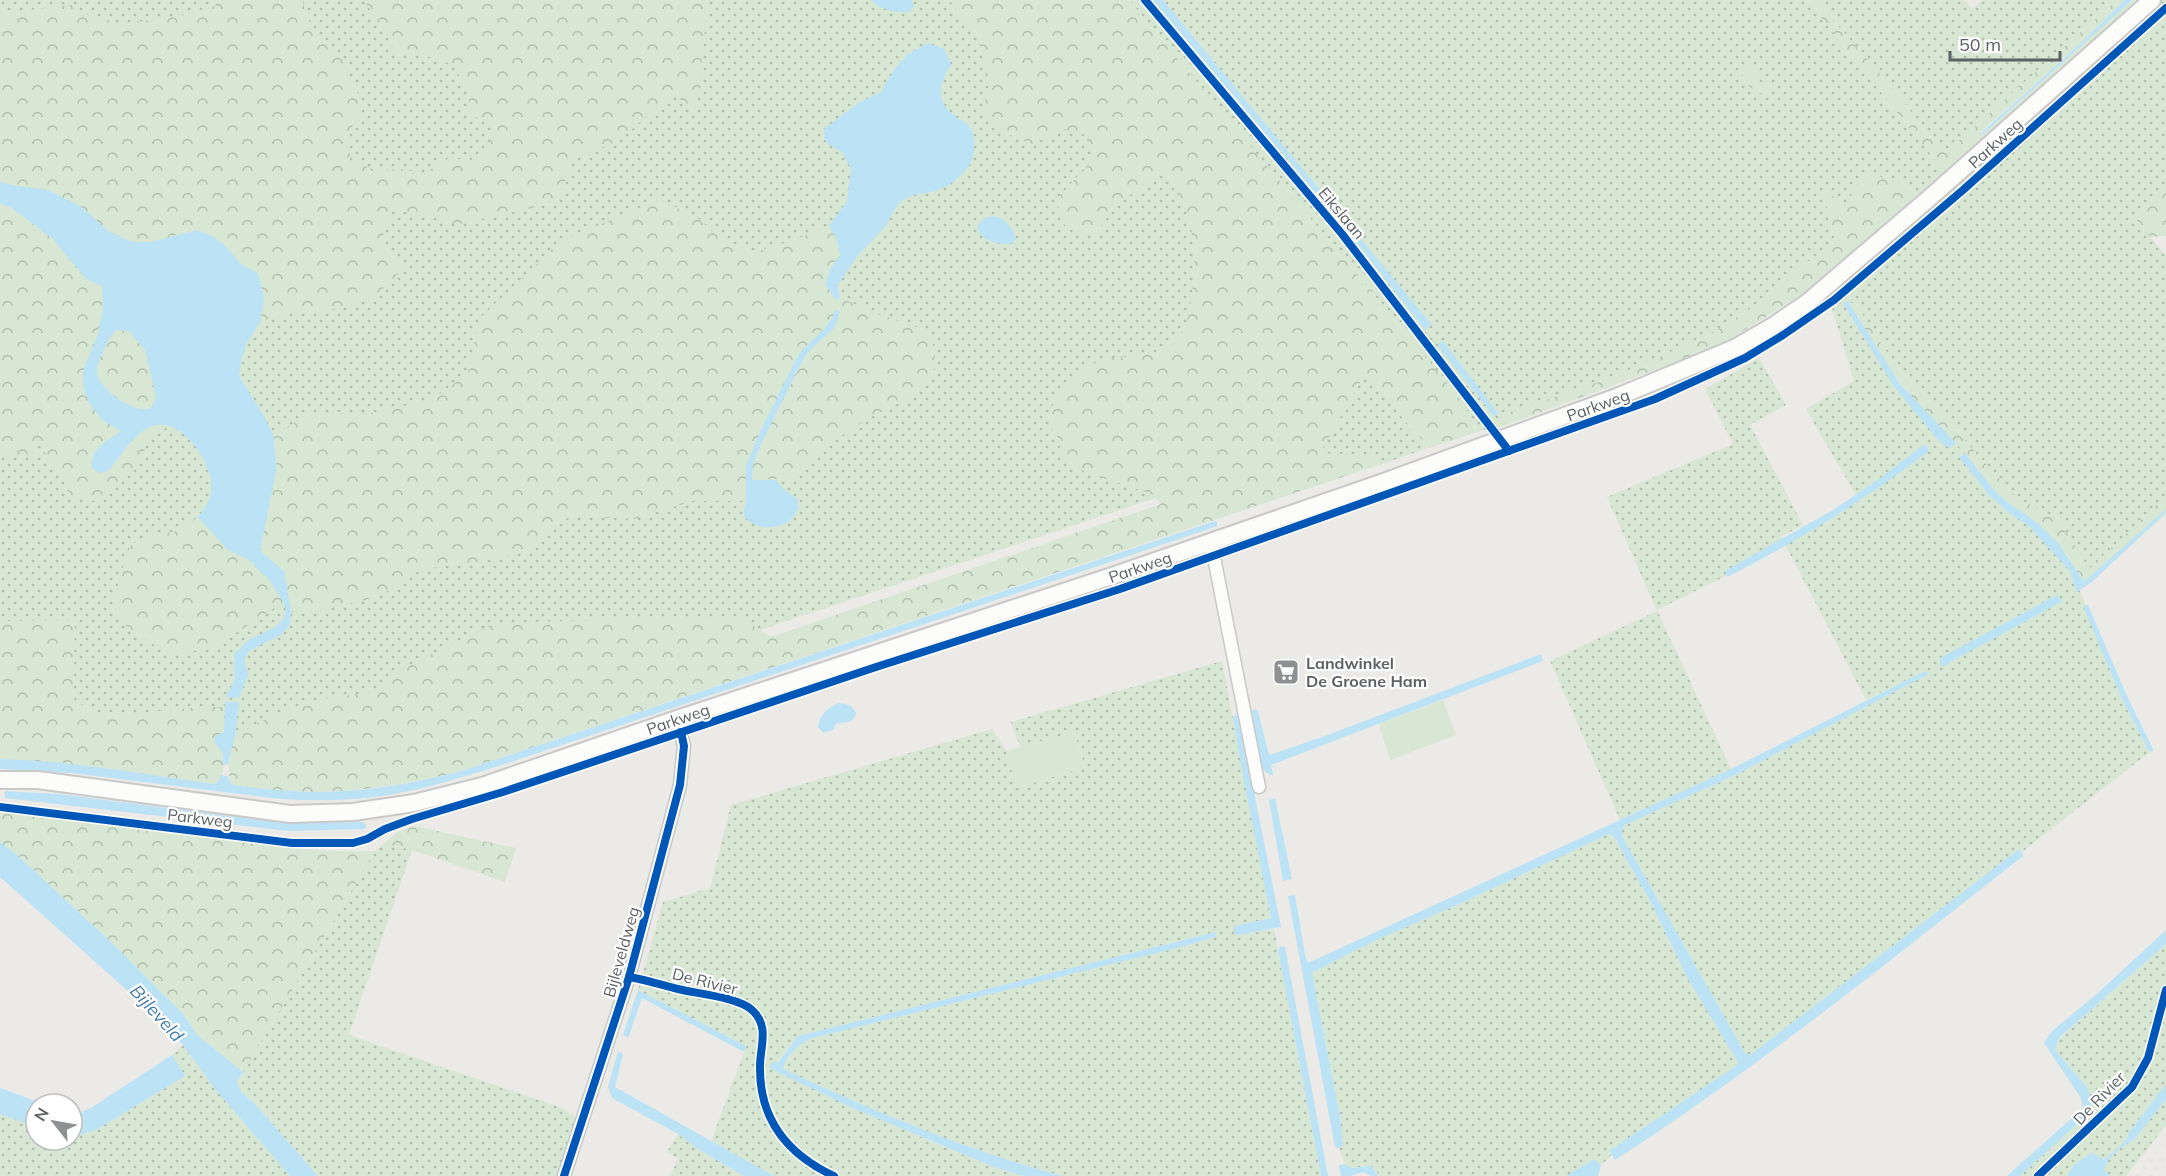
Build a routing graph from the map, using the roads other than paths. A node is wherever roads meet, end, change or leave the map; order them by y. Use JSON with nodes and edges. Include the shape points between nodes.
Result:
{"nodes":[{"id":1,"x":2152,"y":0,"type":"edge"},
{"id":2,"x":1211,"y":542,"type":"junction"},
{"id":3,"x":677,"y":719,"type":"junction"},
{"id":4,"x":0,"y":780,"type":"edge"},
{"id":5,"x":1259,"y":787,"type":"dead end"},
{"id":6,"x":564,"y":1176,"type":"edge"}],
"edges":[{"from":1,"to":2,"type":"street","name":"Parkweg","via":[[1827,287],[1773,327],[1735,348],[1617,397]]},
{"from":2,"to":3,"type":"street","name":"Parkweg"},
{"from":2,"to":5,"type":"street"},
{"from":3,"to":4,"type":"street","name":"Parkweg","via":[[482,786],[414,803],[353,812],[290,814],[38,780]]},
{"from":3,"to":6,"type":"street","name":"Bijleveldweg","via":[[684,746],[681,785],[629,977]]}]}
